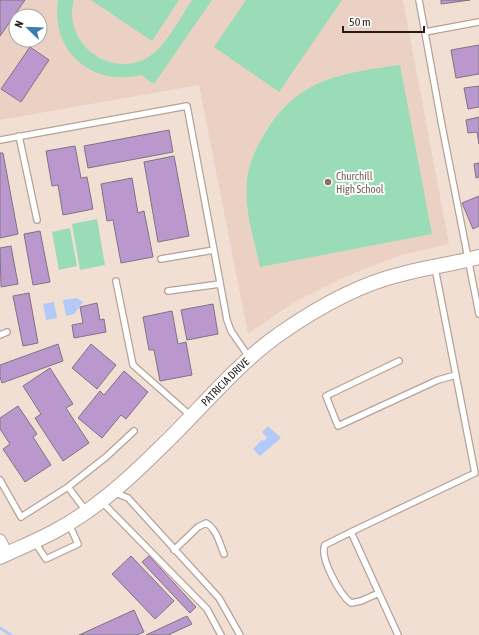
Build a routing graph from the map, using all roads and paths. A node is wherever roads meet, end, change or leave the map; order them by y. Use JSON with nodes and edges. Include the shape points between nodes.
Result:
{"nodes":[{"id":1,"x":419,"y":0,"type":"edge"},
{"id":2,"x":479,"y":22,"type":"edge"},
{"id":3,"x":425,"y":32,"type":"junction"},
{"id":4,"x":19,"y":136,"type":"junction"},
{"id":5,"x":0,"y":140,"type":"edge"},
{"id":6,"x":37,"y":220,"type":"dead end"},
{"id":7,"x":214,"y":250,"type":"junction"},
{"id":8,"x":474,"y":258,"type":"edge"},
{"id":9,"x":161,"y":259,"type":"dead end"},
{"id":10,"x":435,"y":267,"type":"junction"},
{"id":11,"x":116,"y":281,"type":"dead end"},
{"id":12,"x":220,"y":284,"type":"junction"},
{"id":13,"x":168,"y":291,"type":"dead end"},
{"id":14,"x":479,"y":314,"type":"edge"},
{"id":15,"x":7,"y":332,"type":"dead end"},
{"id":16,"x":0,"y":335,"type":"edge"},
{"id":17,"x":249,"y":358,"type":"junction"},
{"id":18,"x":399,"y":361,"type":"dead end"},
{"id":19,"x":456,"y":375,"type":"junction"},
{"id":20,"x":191,"y":416,"type":"junction"},
{"id":21,"x":134,"y":431,"type":"dead end"},
{"id":22,"x":0,"y":480,"type":"edge"},
{"id":23,"x":68,"y":487,"type":"junction"},
{"id":24,"x":112,"y":492,"type":"junction"},
{"id":25,"x":101,"y":500,"type":"junction"},
{"id":26,"x":86,"y":511,"type":"junction"},
{"id":27,"x":68,"y":523,"type":"junction"},
{"id":28,"x":351,"y":532,"type":"junction"},
{"id":29,"x":0,"y":540,"type":"edge"},
{"id":30,"x":33,"y":541,"type":"junction"},
{"id":31,"x":174,"y":550,"type":"junction"},
{"id":32,"x":224,"y":554,"type":"dead end"},
{"id":33,"x":4,"y":555,"type":"edge"},
{"id":34,"x":379,"y":593,"type":"junction"},
{"id":35,"x":221,"y":635,"type":"edge"},
{"id":36,"x":240,"y":635,"type":"edge"},
{"id":37,"x":398,"y":635,"type":"edge"}],
"edges":[{"from":1,"to":3,"type":"lane"},
{"from":2,"to":3,"type":"lane"},
{"from":3,"to":8,"type":"lane"},
{"from":4,"to":5,"type":"lane"},
{"from":4,"to":6,"type":"lane"},
{"from":4,"to":7,"type":"lane","via":[[187,106]]},
{"from":7,"to":9,"type":"lane"},
{"from":7,"to":12,"type":"lane"},
{"from":8,"to":10,"type":"street","name":"PATRICIA DRIVE"},
{"from":8,"to":14,"type":"lane"},
{"from":10,"to":17,"type":"street","name":"PATRICIA DRIVE","via":[[401,274],[351,292],[280,333]]},
{"from":10,"to":19,"type":"lane"},
{"from":11,"to":20,"type":"lane","via":[[133,364]]},
{"from":12,"to":13,"type":"lane"},
{"from":12,"to":17,"type":"lane","via":[[231,331]]},
{"from":15,"to":16,"type":"lane"},
{"from":17,"to":20,"type":"street","name":"PATRICIA DRIVE"},
{"from":18,"to":19,"type":"lane","via":[[326,396],[338,426],[438,380]]},
{"from":19,"to":28,"type":"lane","via":[[475,473]]},
{"from":20,"to":24,"type":"street","name":"PATRICIA DRIVE"},
{"from":21,"to":23,"type":"lane"},
{"from":22,"to":23,"type":"lane","via":[[21,517]]},
{"from":23,"to":26,"type":"lane"},
{"from":24,"to":25,"type":"street","name":"PATRICIA DRIVE"},
{"from":24,"to":31,"type":"lane","via":[[128,498]]},
{"from":25,"to":26,"type":"street","name":"PATRICIA DRIVE"},
{"from":25,"to":35,"type":"lane","via":[[207,609]]},
{"from":26,"to":27,"type":"street","name":"PATRICIA DRIVE"},
{"from":27,"to":30,"type":"street","name":"PATRICIA DRIVE"},
{"from":27,"to":30,"type":"lane","via":[[78,544],[46,560]]},
{"from":28,"to":34,"type":"lane"},
{"from":28,"to":34,"type":"lane","via":[[325,545],[324,558],[342,596],[351,603]]},
{"from":29,"to":33,"type":"street"},
{"from":30,"to":33,"type":"street","name":"PATRICIA DRIVE"},
{"from":31,"to":32,"type":"lane","via":[[198,527],[206,523],[214,531]]},
{"from":31,"to":36,"type":"lane","via":[[219,598]]},
{"from":34,"to":37,"type":"lane"}]}
